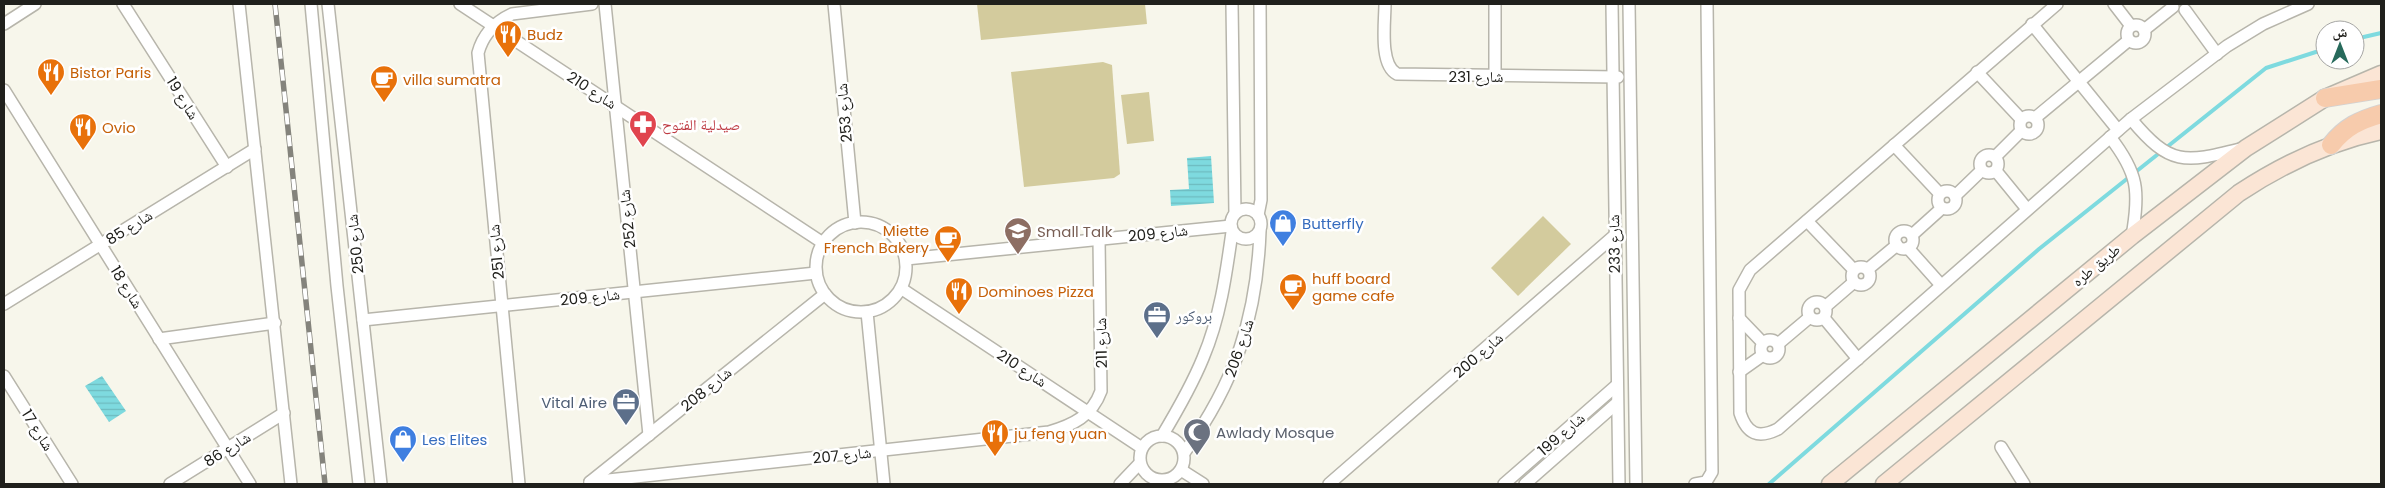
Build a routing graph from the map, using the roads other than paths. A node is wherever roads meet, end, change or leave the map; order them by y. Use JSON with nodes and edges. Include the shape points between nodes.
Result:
{"nodes":[{"id":1,"x":35,"y":4,"type":"edge"},
{"id":2,"x":123,"y":4,"type":"edge"},
{"id":3,"x":238,"y":4,"type":"edge"},
{"id":4,"x":311,"y":4,"type":"edge"},
{"id":5,"x":328,"y":4,"type":"edge"},
{"id":6,"x":460,"y":4,"type":"edge"},
{"id":7,"x":592,"y":4,"type":"edge"},
{"id":8,"x":605,"y":4,"type":"edge"},
{"id":9,"x":834,"y":4,"type":"edge"},
{"id":10,"x":1232,"y":4,"type":"edge"},
{"id":11,"x":1260,"y":4,"type":"edge"},
{"id":12,"x":1385,"y":4,"type":"edge"},
{"id":13,"x":1495,"y":4,"type":"edge"},
{"id":14,"x":1612,"y":4,"type":"edge"},
{"id":15,"x":1629,"y":4,"type":"edge"},
{"id":16,"x":1707,"y":4,"type":"edge"},
{"id":17,"x":2057,"y":4,"type":"edge"},
{"id":18,"x":2114,"y":4,"type":"edge"},
{"id":19,"x":2307,"y":4,"type":"edge"},
{"id":20,"x":2180,"y":6,"type":"edge"},
{"id":21,"x":4,"y":24,"type":"edge"},
{"id":22,"x":2032,"y":24,"type":"junction"},
{"id":23,"x":494,"y":26,"type":"junction"},
{"id":24,"x":2131,"y":26,"type":"junction"},
{"id":25,"x":2144,"y":30,"type":"junction"},
{"id":26,"x":2129,"y":40,"type":"junction"},
{"id":27,"x":2217,"y":54,"type":"junction"},
{"id":28,"x":1977,"y":72,"type":"junction"},
{"id":29,"x":2381,"y":74,"type":"edge"},
{"id":30,"x":1495,"y":76,"type":"junction"},
{"id":31,"x":1613,"y":77,"type":"junction"},
{"id":32,"x":1630,"y":77,"type":"junction"},
{"id":33,"x":2079,"y":82,"type":"junction"},
{"id":34,"x":4,"y":90,"type":"edge"},
{"id":35,"x":2381,"y":90,"type":"edge"},
{"id":36,"x":2325,"y":98,"type":"junction"},
{"id":37,"x":616,"y":106,"type":"junction"},
{"id":38,"x":2381,"y":114,"type":"edge"},
{"id":39,"x":2035,"y":118,"type":"junction"},
{"id":40,"x":2131,"y":119,"type":"junction"},
{"id":41,"x":2022,"y":125,"type":"junction"},
{"id":42,"x":2381,"y":131,"type":"edge"},
{"id":43,"x":2114,"y":133,"type":"junction"},
{"id":44,"x":1894,"y":145,"type":"junction"},
{"id":45,"x":2331,"y":145,"type":"junction"},
{"id":46,"x":2246,"y":148,"type":"junction"},
{"id":47,"x":255,"y":149,"type":"junction"},
{"id":48,"x":1995,"y":157,"type":"junction"},
{"id":49,"x":227,"y":166,"type":"junction"},
{"id":50,"x":1982,"y":170,"type":"junction"},
{"id":51,"x":1996,"y":171,"type":"junction"},
{"id":52,"x":1940,"y":194,"type":"junction"},
{"id":53,"x":1955,"y":196,"type":"junction"},
{"id":54,"x":1942,"y":208,"type":"junction"},
{"id":55,"x":2027,"y":209,"type":"junction"},
{"id":56,"x":1235,"y":214,"type":"junction"},
{"id":57,"x":1258,"y":215,"type":"junction"},
{"id":58,"x":1807,"y":221,"type":"junction"},
{"id":59,"x":855,"y":222,"type":"junction"},
{"id":60,"x":1232,"y":229,"type":"junction"},
{"id":61,"x":1260,"y":231,"type":"junction"},
{"id":62,"x":1631,"y":235,"type":"junction"},
{"id":63,"x":1912,"y":235,"type":"junction"},
{"id":64,"x":1614,"y":236,"type":"junction"},
{"id":65,"x":2132,"y":236,"type":"junction"},
{"id":66,"x":1099,"y":239,"type":"junction"},
{"id":67,"x":823,"y":244,"type":"junction"},
{"id":68,"x":100,"y":245,"type":"junction"},
{"id":69,"x":1902,"y":247,"type":"junction"},
{"id":70,"x":906,"y":259,"type":"junction"},
{"id":71,"x":1868,"y":269,"type":"junction"},
{"id":72,"x":816,"y":273,"type":"junction"},
{"id":73,"x":1854,"y":276,"type":"junction"},
{"id":74,"x":1941,"y":285,"type":"junction"},
{"id":75,"x":902,"y":289,"type":"junction"},
{"id":76,"x":634,"y":292,"type":"junction"},
{"id":77,"x":825,"y":294,"type":"junction"},
{"id":78,"x":4,"y":304,"type":"edge"},
{"id":79,"x":501,"y":306,"type":"junction"},
{"id":80,"x":867,"y":312,"type":"junction"},
{"id":81,"x":1825,"y":312,"type":"junction"},
{"id":82,"x":1810,"y":317,"type":"junction"},
{"id":83,"x":1739,"y":318,"type":"junction"},
{"id":84,"x":363,"y":320,"type":"junction"},
{"id":85,"x":275,"y":323,"type":"junction"},
{"id":86,"x":159,"y":339,"type":"junction"},
{"id":87,"x":1778,"y":344,"type":"junction"},
{"id":88,"x":1763,"y":349,"type":"junction"},
{"id":89,"x":1858,"y":359,"type":"junction"},
{"id":90,"x":1740,"y":372,"type":"junction"},
{"id":91,"x":4,"y":376,"type":"edge"},
{"id":92,"x":1617,"y":385,"type":"junction"},
{"id":93,"x":1617,"y":403,"type":"junction"},
{"id":94,"x":284,"y":413,"type":"junction"},
{"id":95,"x":1089,"y":413,"type":"junction"},
{"id":96,"x":649,"y":434,"type":"junction"},
{"id":97,"x":1162,"y":436,"type":"junction"},
{"id":98,"x":2001,"y":446,"type":"dead end"},
{"id":99,"x":228,"y":448,"type":"junction"},
{"id":100,"x":1142,"y":448,"type":"junction"},
{"id":101,"x":881,"y":451,"type":"junction"},
{"id":102,"x":1184,"y":453,"type":"junction"},
{"id":103,"x":1140,"y":463,"type":"junction"},
{"id":104,"x":1181,"y":470,"type":"junction"},
{"id":105,"x":1165,"y":482,"type":"edge"},
{"id":106,"x":588,"y":483,"type":"edge"},
{"id":107,"x":72,"y":484,"type":"edge"},
{"id":108,"x":170,"y":484,"type":"edge"},
{"id":109,"x":250,"y":484,"type":"edge"},
{"id":110,"x":291,"y":484,"type":"edge"},
{"id":111,"x":359,"y":484,"type":"edge"},
{"id":112,"x":381,"y":484,"type":"edge"},
{"id":113,"x":519,"y":484,"type":"edge"},
{"id":114,"x":884,"y":484,"type":"edge"},
{"id":115,"x":1120,"y":484,"type":"edge"},
{"id":116,"x":1203,"y":484,"type":"edge"},
{"id":117,"x":1329,"y":484,"type":"edge"},
{"id":118,"x":1504,"y":484,"type":"edge"},
{"id":119,"x":1525,"y":484,"type":"edge"},
{"id":120,"x":1620,"y":484,"type":"edge"},
{"id":121,"x":1636,"y":484,"type":"edge"},
{"id":122,"x":1695,"y":484,"type":"edge"},
{"id":123,"x":1830,"y":484,"type":"edge"},
{"id":124,"x":1884,"y":484,"type":"edge"},
{"id":125,"x":2024,"y":484,"type":"edge"}],
"edges":[{"from":1,"to":21,"type":"street"},
{"from":2,"to":49,"type":"street","name":"شارع 19"},
{"from":3,"to":47,"type":"street"},
{"from":4,"to":111,"type":"street","name":"شارع 250"},
{"from":5,"to":84,"type":"street","name":"شارع 250"},
{"from":6,"to":23,"type":"street","name":"شارع 210"},
{"from":7,"to":23,"type":"street","via":[[523,11],[502,19]]},
{"from":8,"to":37,"type":"street","name":"شارع 252"},
{"from":9,"to":59,"type":"street","name":"شارع 253"},
{"from":10,"to":56,"type":"street"},
{"from":11,"to":57,"type":"street","via":[[1261,200]]},
{"from":12,"to":30,"type":"street","name":"شارع 231","via":[[1386,59],[1392,72],[1402,75]]},
{"from":13,"to":30,"type":"street"},
{"from":14,"to":31,"type":"street","name":"شارع 233"},
{"from":15,"to":32,"type":"street","name":"شارع 233"},
{"from":16,"to":122,"type":"street","via":[[1712,472],[1706,482]]},
{"from":17,"to":22,"type":"street"},
{"from":18,"to":24,"type":"street"},
{"from":19,"to":27,"type":"street","via":[[2263,24]]},
{"from":20,"to":25,"type":"street"},
{"from":20,"to":27,"type":"street"},
{"from":22,"to":28,"type":"street"},
{"from":22,"to":33,"type":"street"},
{"from":23,"to":37,"type":"street","name":"شارع 210"},
{"from":23,"to":79,"type":"street","name":"شارع 251","via":[[480,42],[478,63]]},
{"from":24,"to":25,"type":"street","via":[[2137,25]]},
{"from":24,"to":26,"type":"street","via":[[2127,34]]},
{"from":25,"to":26,"type":"street","via":[[2146,35],[2140,42]]},
{"from":26,"to":33,"type":"street"},
{"from":27,"to":40,"type":"street"},
{"from":28,"to":41,"type":"street"},
{"from":28,"to":44,"type":"street"},
{"from":29,"to":36,"type":"main road","name":"طريق طره"},
{"from":30,"to":31,"type":"street","name":"شارع 231"},
{"from":31,"to":32,"type":"street","name":"شارع 231"},
{"from":31,"to":64,"type":"street","name":"شارع 233"},
{"from":32,"to":62,"type":"street","name":"شارع 233"},
{"from":33,"to":39,"type":"street"},
{"from":33,"to":43,"type":"street"},
{"from":34,"to":68,"type":"street","name":"شارع 18"},
{"from":35,"to":36,"type":"main road"},
{"from":36,"to":46,"type":"main road","name":"طريق طره"},
{"from":37,"to":67,"type":"street","name":"شارع 210"},
{"from":37,"to":76,"type":"street","name":"شارع 252"},
{"from":38,"to":45,"type":"main road","via":[[2345,128]]},
{"from":39,"to":41,"type":"street","via":[[2030,116]]},
{"from":39,"to":41,"type":"street","via":[[2038,124],[2036,132],[2027,135]]},
{"from":40,"to":43,"type":"street"},
{"from":40,"to":46,"type":"street","via":[[2158,148],[2175,157],[2204,158]]},
{"from":41,"to":48,"type":"street"},
{"from":42,"to":45,"type":"main road"},
{"from":43,"to":55,"type":"street"},
{"from":43,"to":65,"type":"street","via":[[2137,186]]},
{"from":44,"to":52,"type":"street"},
{"from":44,"to":58,"type":"street"},
{"from":45,"to":124,"type":"main road","via":[[2283,166],[2239,193]]},
{"from":46,"to":65,"type":"main road","name":"طريق طره"},
{"from":47,"to":49,"type":"street","name":"شارع 85"},
{"from":47,"to":85,"type":"street"},
{"from":48,"to":50,"type":"street","via":[[1984,156],[1980,164]]},
{"from":48,"to":51,"type":"street"},
{"from":49,"to":68,"type":"street","name":"شارع 85"},
{"from":50,"to":51,"type":"street","via":[[1987,173]]},
{"from":50,"to":53,"type":"street"},
{"from":51,"to":55,"type":"street"},
{"from":52,"to":53,"type":"street","via":[[1948,191]]},
{"from":52,"to":54,"type":"street","via":[[1937,200]]},
{"from":53,"to":54,"type":"street","via":[[1954,207]]},
{"from":54,"to":63,"type":"street"},
{"from":55,"to":74,"type":"street"},
{"from":56,"to":57,"type":"street","via":[[1239,210],[1250,209]]},
{"from":56,"to":60,"type":"street"},
{"from":57,"to":61,"type":"street","via":[[1262,226]]},
{"from":58,"to":73,"type":"street"},
{"from":58,"to":83,"type":"street","via":[[1743,279],[1739,290]]},
{"from":59,"to":67,"type":"street","via":[[836,230]]},
{"from":59,"to":70,"type":"street","via":[[866,222],[888,230],[896,238]]},
{"from":60,"to":61,"type":"street","via":[[1246,240]]},
{"from":60,"to":66,"type":"street","name":"شارع 209"},
{"from":60,"to":97,"type":"street","name":"شارع 206","via":[[1217,317],[1185,397]]},
{"from":61,"to":102,"type":"street","name":"شارع 206","via":[[1254,298],[1236,364],[1205,425]]},
{"from":62,"to":64,"type":"street"},
{"from":62,"to":121,"type":"street","name":"شارع 233"},
{"from":63,"to":69,"type":"street","via":[[1913,244]]},
{"from":63,"to":69,"type":"street","via":[[1905,230],[1895,236]]},
{"from":64,"to":92,"type":"street","name":"شارع 233"},
{"from":64,"to":117,"type":"street","name":"شارع 200"},
{"from":65,"to":123,"type":"main road","name":"طريق طره"},
{"from":66,"to":70,"type":"street","name":"شارع 209"},
{"from":66,"to":95,"type":"street","name":"شارع 211","via":[[1102,379],[1099,397]]},
{"from":67,"to":72,"type":"street","via":[[817,258]]},
{"from":68,"to":78,"type":"street","name":"شارع 85"},
{"from":68,"to":86,"type":"street","name":"شارع 18"},
{"from":69,"to":71,"type":"street"},
{"from":69,"to":74,"type":"street"},
{"from":70,"to":75,"type":"street"},
{"from":71,"to":73,"type":"street","via":[[1859,267]]},
{"from":71,"to":73,"type":"street","via":[[1871,274],[1868,282],[1862,285]]},
{"from":72,"to":76,"type":"street","name":"شارع 209"},
{"from":72,"to":77,"type":"street"},
{"from":73,"to":81,"type":"street"},
{"from":74,"to":89,"type":"street"},
{"from":75,"to":80,"type":"street","via":[[887,305]]},
{"from":75,"to":95,"type":"street","name":"شارع 210"},
{"from":76,"to":79,"type":"street","name":"شارع 209"},
{"from":76,"to":96,"type":"street","name":"شارع 252"},
{"from":77,"to":80,"type":"street","via":[[836,305],[851,312]]},
{"from":77,"to":96,"type":"street","name":"شارع 208"},
{"from":79,"to":84,"type":"street","name":"شارع 209"},
{"from":79,"to":113,"type":"street","name":"شارع 251"},
{"from":80,"to":101,"type":"street"},
{"from":81,"to":82,"type":"street","via":[[1818,321]]},
{"from":81,"to":82,"type":"street","via":[[1818,302],[1812,303],[1808,308]]},
{"from":81,"to":89,"type":"street"},
{"from":82,"to":87,"type":"street"},
{"from":83,"to":88,"type":"street"},
{"from":83,"to":90,"type":"street"},
{"from":84,"to":112,"type":"street","name":"شارع 250"},
{"from":85,"to":86,"type":"street"},
{"from":85,"to":94,"type":"street"},
{"from":86,"to":99,"type":"street","name":"شارع 18"},
{"from":87,"to":88,"type":"street","via":[[1771,339]]},
{"from":87,"to":88,"type":"street","via":[[1780,350],[1775,357],[1768,358]]},
{"from":88,"to":90,"type":"street"},
{"from":89,"to":90,"type":"street","via":[[1778,429],[1766,435],[1754,433],[1744,425],[1740,413]]},
{"from":91,"to":107,"type":"street","name":"شارع 17"},
{"from":92,"to":93,"type":"street","name":"شارع 233"},
{"from":92,"to":118,"type":"street","name":"شارع 199"},
{"from":93,"to":119,"type":"street","name":"شارع 199"},
{"from":93,"to":120,"type":"street","name":"شارع 233"},
{"from":94,"to":99,"type":"street","name":"شارع 86"},
{"from":94,"to":110,"type":"street"},
{"from":95,"to":100,"type":"street","name":"شارع 210"},
{"from":95,"to":101,"type":"street","name":"شارع 207","via":[[1049,432]]},
{"from":96,"to":106,"type":"street","name":"شارع 208"},
{"from":97,"to":100,"type":"street"},
{"from":97,"to":102,"type":"street","via":[[1176,440]]},
{"from":98,"to":125,"type":"street"},
{"from":99,"to":108,"type":"street","name":"شارع 86"},
{"from":99,"to":109,"type":"street","name":"شارع 18"},
{"from":100,"to":103,"type":"street"},
{"from":101,"to":106,"type":"street","name":"شارع 207"},
{"from":101,"to":114,"type":"street"},
{"from":102,"to":104,"type":"street"},
{"from":103,"to":105,"type":"street","via":[[1150,477]]},
{"from":103,"to":115,"type":"street"},
{"from":104,"to":105,"type":"street"},
{"from":104,"to":116,"type":"street"}]}
